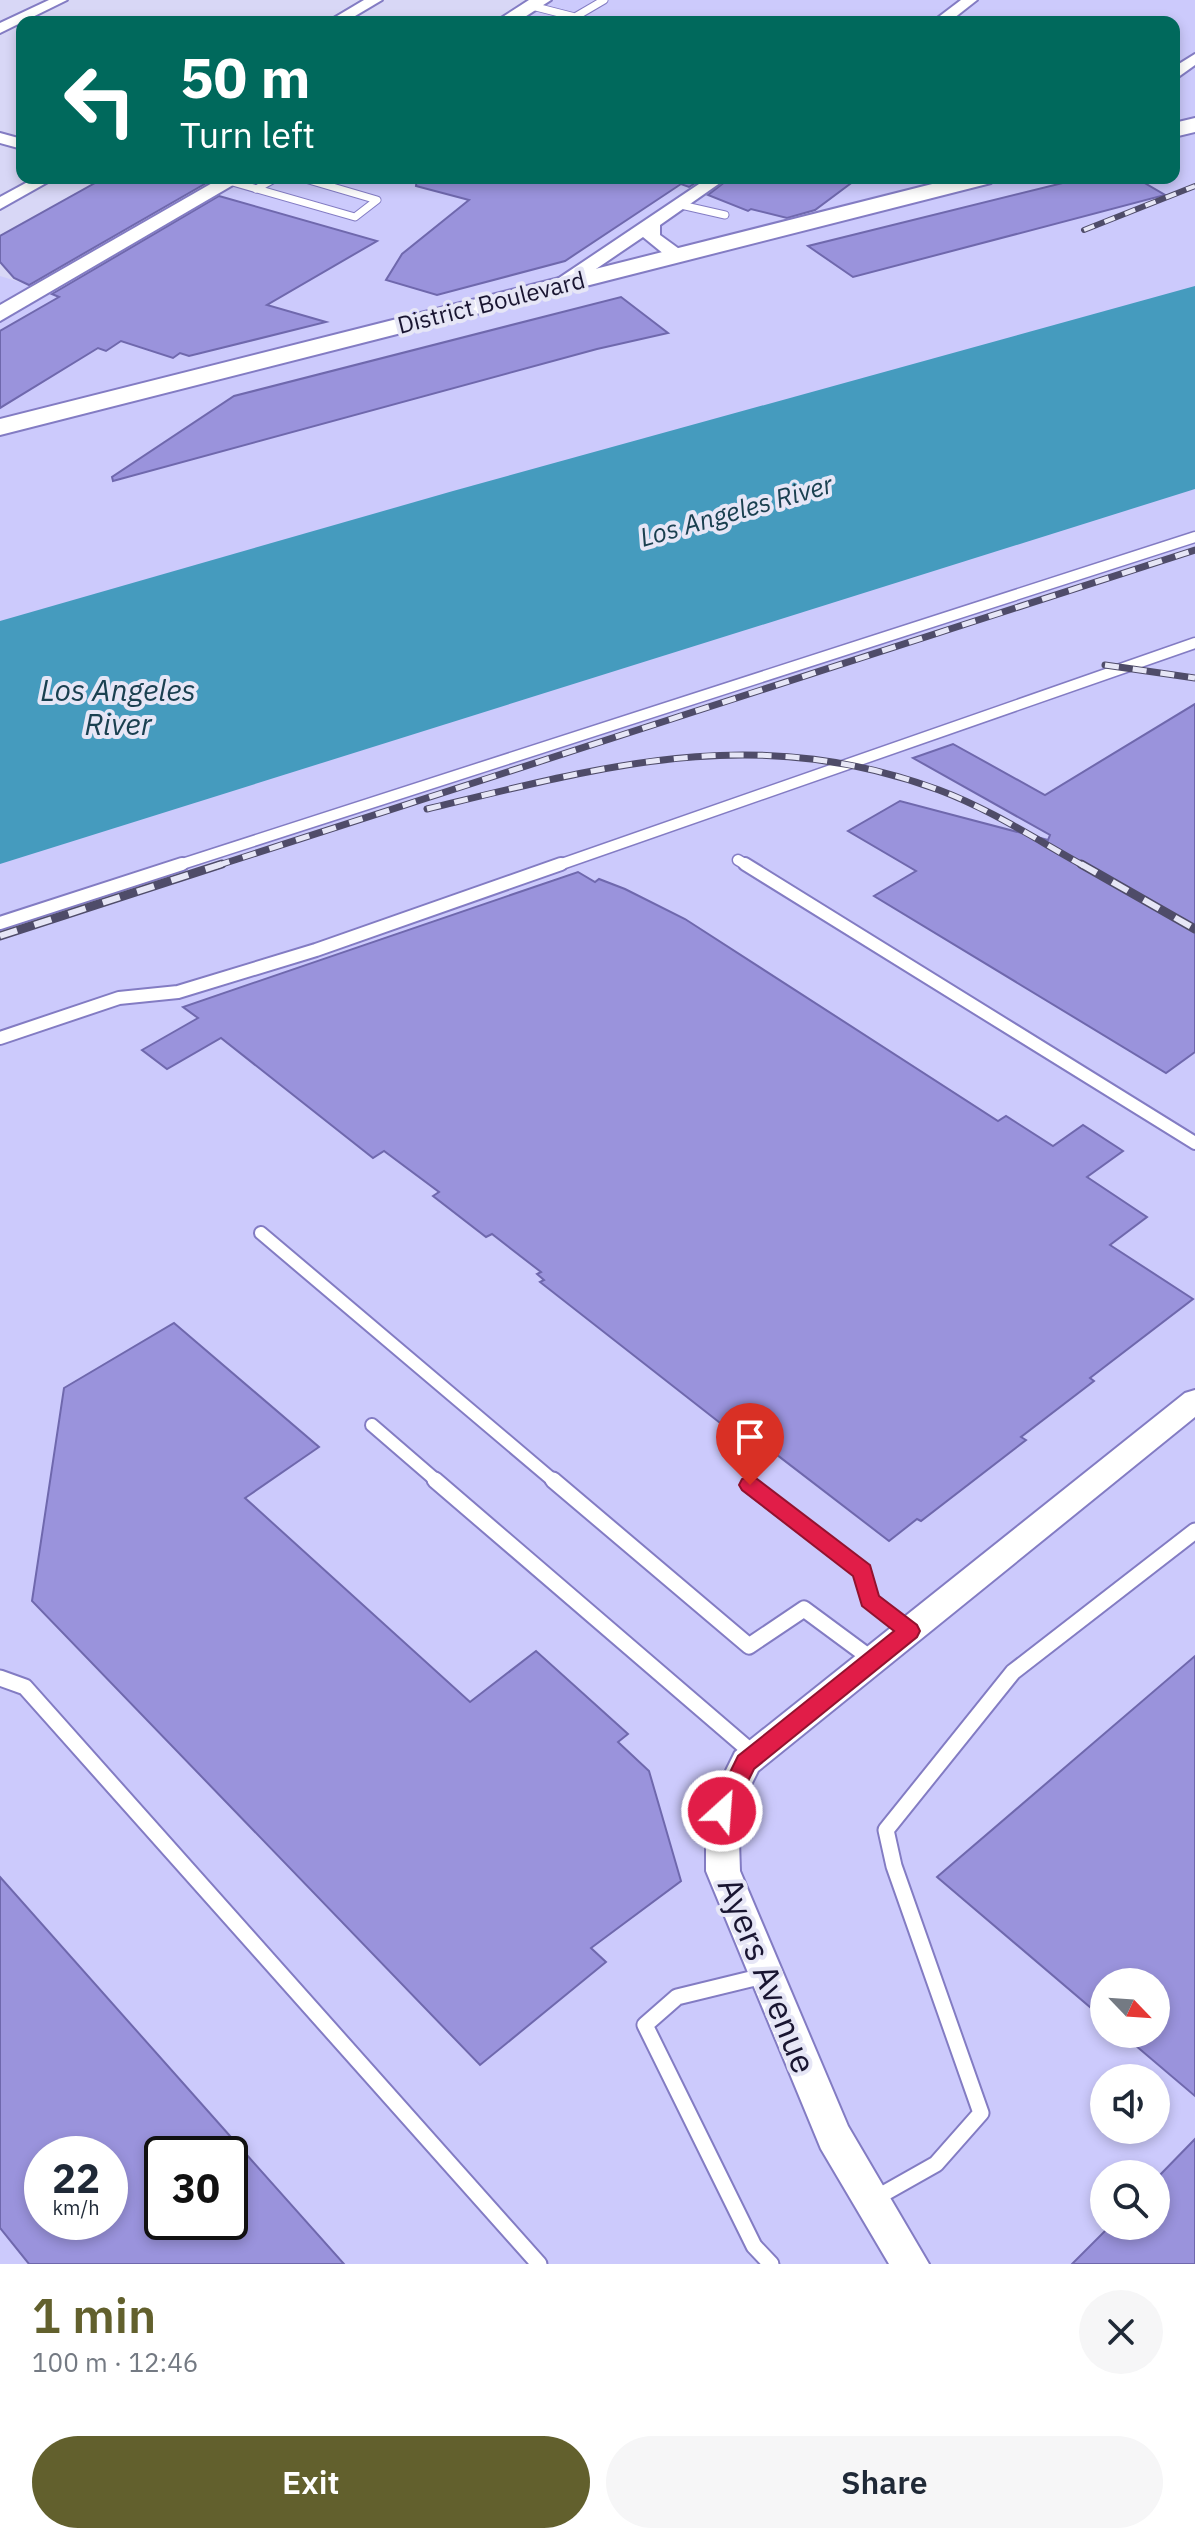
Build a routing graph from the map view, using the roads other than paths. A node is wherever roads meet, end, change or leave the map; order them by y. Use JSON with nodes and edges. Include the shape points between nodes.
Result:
{"nodes":[{"id":1,"x":60,"y":0,"type":"edge"},
{"id":2,"x":375,"y":0,"type":"edge"},
{"id":3,"x":604,"y":0,"type":"edge"},
{"id":4,"x":970,"y":0,"type":"edge"},
{"id":5,"x":537,"y":3,"type":"edge"},
{"id":6,"x":27,"y":16,"type":"edge"},
{"id":7,"x":345,"y":16,"type":"edge"},
{"id":8,"x":518,"y":16,"type":"edge"},
{"id":9,"x":572,"y":16,"type":"edge"},
{"id":10,"x":577,"y":16,"type":"edge"},
{"id":11,"x":947,"y":16,"type":"edge"},
{"id":12,"x":36,"y":184,"type":"edge"},
{"id":13,"x":225,"y":184,"type":"edge"},
{"id":14,"x":243,"y":184,"type":"edge"},
{"id":15,"x":265,"y":184,"type":"edge"},
{"id":16,"x":322,"y":184,"type":"edge"},
{"id":17,"x":711,"y":184,"type":"edge"},
{"id":18,"x":959,"y":184,"type":"edge"},
{"id":19,"x":256,"y":189,"type":"junction"},
{"id":20,"x":0,"y":204,"type":"edge"},
{"id":21,"x":681,"y":205,"type":"junction"},
{"id":22,"x":725,"y":215,"type":"dead end"},
{"id":23,"x":652,"y":225,"type":"junction"},
{"id":24,"x":676,"y":255,"type":"junction"},
{"id":25,"x":562,"y":284,"type":"junction"},
{"id":26,"x":0,"y":314,"type":"edge"},
{"id":27,"x":0,"y":427,"type":"edge"},
{"id":28,"x":1195,"y":537,"type":"edge"},
{"id":29,"x":1195,"y":643,"type":"edge"},
{"id":30,"x":738,"y":860,"type":"dead end"},
{"id":31,"x":0,"y":923,"type":"edge"},
{"id":32,"x":0,"y":1038,"type":"edge"},
{"id":33,"x":1195,"y":1143,"type":"edge"},
{"id":34,"x":261,"y":1233,"type":"dead end"},
{"id":35,"x":1195,"y":1401,"type":"edge"},
{"id":36,"x":372,"y":1425,"type":"dead end"},
{"id":37,"x":750,"y":1485,"type":"dead end"},
{"id":38,"x":1195,"y":1531,"type":"edge"},
{"id":39,"x":909,"y":1631,"type":"junction"},
{"id":40,"x":873,"y":1660,"type":"junction"},
{"id":41,"x":0,"y":1678,"type":"edge"},
{"id":42,"x":755,"y":1755,"type":"junction"},
{"id":43,"x":767,"y":1976,"type":"junction"},
{"id":44,"x":871,"y":2200,"type":"junction"},
{"id":45,"x":539,"y":2264,"type":"edge"},
{"id":46,"x":771,"y":2264,"type":"edge"},
{"id":47,"x":910,"y":2264,"type":"edge"}],
"edges":[{"from":1,"to":6,"type":"street"},
{"from":2,"to":7,"type":"street"},
{"from":3,"to":10,"type":"lane"},
{"from":4,"to":11,"type":"street"},
{"from":5,"to":8,"type":"street"},
{"from":5,"to":9,"type":"lane"},
{"from":12,"to":20,"type":"street"},
{"from":13,"to":26,"type":"street"},
{"from":14,"to":19,"type":"lane"},
{"from":15,"to":19,"type":"lane"},
{"from":16,"to":19,"type":"lane","via":[[377,200],[355,217]]},
{"from":17,"to":21,"type":"street"},
{"from":18,"to":24,"type":"main road","name":"District Boulevard"},
{"from":21,"to":22,"type":"lane"},
{"from":21,"to":23,"type":"street"},
{"from":23,"to":24,"type":"street","via":[[651,237]]},
{"from":23,"to":25,"type":"street"},
{"from":24,"to":25,"type":"main road","name":"District Boulevard"},
{"from":25,"to":27,"type":"main road","name":"District Boulevard"},
{"from":28,"to":31,"type":"lane"},
{"from":29,"to":32,"type":"lane","via":[[316,950],[178,992],[119,998]]},
{"from":30,"to":33,"type":"lane"},
{"from":34,"to":40,"type":"lane","via":[[749,1646],[804,1609]]},
{"from":35,"to":39,"type":"street","name":"Ayers Avenue"},
{"from":36,"to":42,"type":"lane"},
{"from":37,"to":39,"type":"lane","via":[[862,1571],[870,1600]]},
{"from":38,"to":44,"type":"lane","via":[[1013,1672],[886,1830],[981,2113],[936,2164]]},
{"from":39,"to":40,"type":"street","name":"Ayers Avenue"},
{"from":40,"to":42,"type":"street","name":"Ayers Avenue"},
{"from":41,"to":45,"type":"lane","via":[[25,1687]]},
{"from":42,"to":43,"type":"street","name":"Ayers Avenue","via":[[746,1762],[722,1811],[723,1871]]},
{"from":43,"to":44,"type":"street","name":"Ayers Avenue","via":[[834,2137]]},
{"from":43,"to":46,"type":"lane","via":[[677,1997],[645,2025],[754,2246]]},
{"from":44,"to":47,"type":"street","name":"Ayers Avenue"}]}
